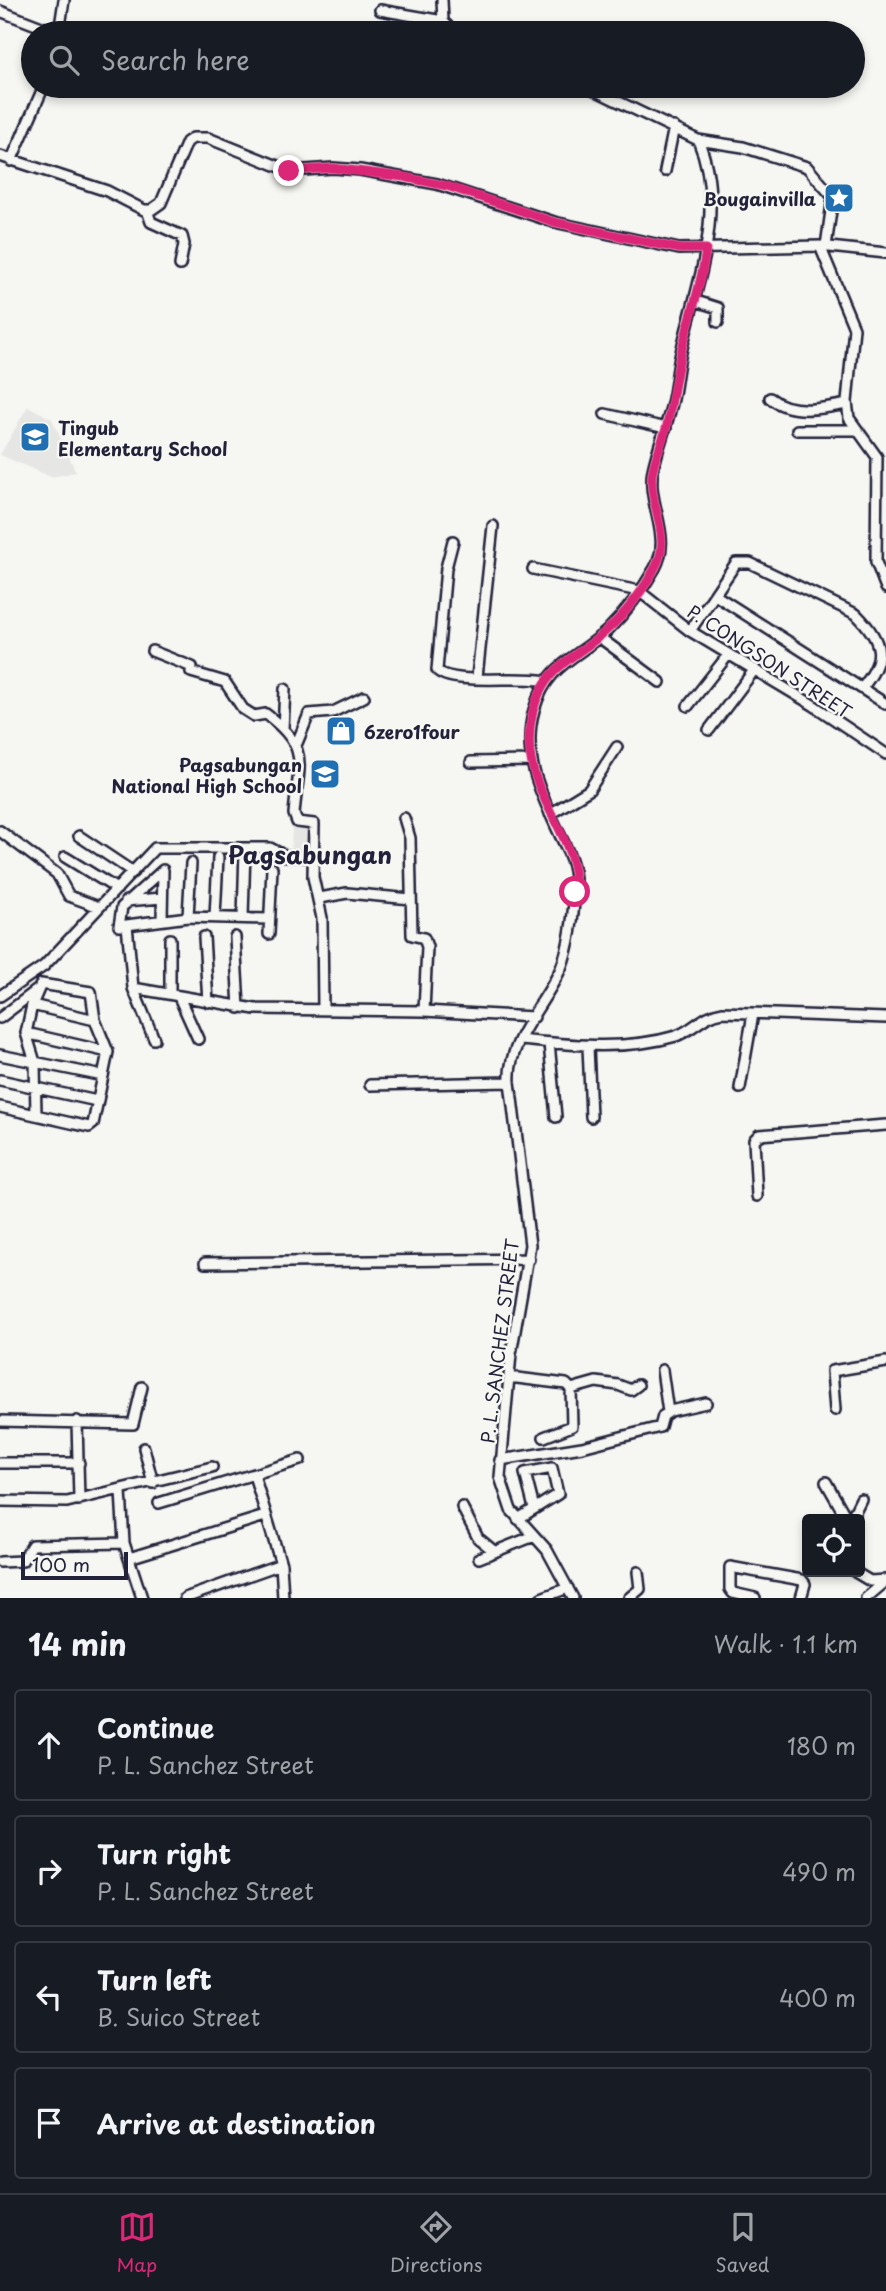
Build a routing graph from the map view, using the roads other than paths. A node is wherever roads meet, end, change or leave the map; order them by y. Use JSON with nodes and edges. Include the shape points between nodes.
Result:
{"nodes":[{"id":1,"x":64,"y":0,"type":"edge"},
{"id":2,"x":442,"y":0,"type":"edge"},
{"id":3,"x":380,"y":9,"type":"dead end"},
{"id":4,"x":0,"y":12,"type":"edge"},
{"id":5,"x":25,"y":21,"type":"edge"},
{"id":6,"x":60,"y":21,"type":"edge"},
{"id":7,"x":443,"y":21,"type":"joint"},
{"id":8,"x":39,"y":98,"type":"edge"},
{"id":9,"x":612,"y":98,"type":"edge"},
{"id":10,"x":674,"y":127,"type":"junction"},
{"id":11,"x":698,"y":140,"type":"junction"},
{"id":12,"x":0,"y":156,"type":"edge"},
{"id":13,"x":11,"y":160,"type":"junction"},
{"id":14,"x":665,"y":171,"type":"dead end"},
{"id":15,"x":147,"y":210,"type":"junction"},
{"id":16,"x":823,"y":246,"type":"junction"},
{"id":17,"x":706,"y":249,"type":"junction"},
{"id":18,"x":886,"y":253,"type":"edge"},
{"id":19,"x":180,"y":265,"type":"dead end"},
{"id":20,"x":696,"y":301,"type":"junction"},
{"id":21,"x":718,"y":323,"type":"dead end"},
{"id":22,"x":770,"y":398,"type":"dead end"},
{"id":23,"x":847,"y":404,"type":"junction"},
{"id":24,"x":605,"y":414,"type":"dead end"},
{"id":25,"x":666,"y":428,"type":"junction"},
{"id":26,"x":797,"y":430,"type":"dead end"},
{"id":27,"x":856,"y":430,"type":"junction"},
{"id":28,"x":493,"y":526,"type":"dead end"},
{"id":29,"x":453,"y":541,"type":"dead end"},
{"id":30,"x":533,"y":569,"type":"dead end"},
{"id":31,"x":886,"y":587,"type":"edge"},
{"id":32,"x":639,"y":592,"type":"junction"},
{"id":33,"x":715,"y":595,"type":"junction"},
{"id":34,"x":690,"y":631,"type":"junction"},
{"id":35,"x":599,"y":637,"type":"junction"},
{"id":36,"x":152,"y":651,"type":"dead end"},
{"id":37,"x":728,"y":655,"type":"junction"},
{"id":38,"x":755,"y":669,"type":"junction"},
{"id":39,"x":477,"y":677,"type":"junction"},
{"id":40,"x":546,"y":681,"type":"junction"},
{"id":41,"x":660,"y":682,"type":"dead end"},
{"id":42,"x":862,"y":688,"type":"junction"},
{"id":43,"x":285,"y":689,"type":"dead end"},
{"id":44,"x":364,"y":697,"type":"dead end"},
{"id":45,"x":886,"y":704,"type":"edge"},
{"id":46,"x":688,"y":706,"type":"dead end"},
{"id":47,"x":283,"y":729,"type":"junction"},
{"id":48,"x":709,"y":730,"type":"dead end"},
{"id":49,"x":297,"y":743,"type":"junction"},
{"id":50,"x":617,"y":747,"type":"dead end"},
{"id":51,"x":886,"y":754,"type":"edge"},
{"id":52,"x":530,"y":761,"type":"junction"},
{"id":53,"x":471,"y":762,"type":"dead end"},
{"id":54,"x":550,"y":814,"type":"junction"},
{"id":55,"x":404,"y":818,"type":"dead end"},
{"id":56,"x":0,"y":831,"type":"edge"},
{"id":57,"x":79,"y":836,"type":"dead end"},
{"id":58,"x":245,"y":848,"type":"junction"},
{"id":59,"x":65,"y":857,"type":"dead end"},
{"id":60,"x":313,"y":857,"type":"junction"},
{"id":61,"x":218,"y":858,"type":"dead end"},
{"id":62,"x":191,"y":863,"type":"dead end"},
{"id":63,"x":272,"y":868,"type":"dead end"},
{"id":64,"x":133,"y":872,"type":"junction"},
{"id":65,"x":117,"y":889,"type":"junction"},
{"id":66,"x":162,"y":898,"type":"junction"},
{"id":67,"x":320,"y":898,"type":"junction"},
{"id":68,"x":411,"y":900,"type":"junction"},
{"id":69,"x":126,"y":901,"type":"junction"},
{"id":70,"x":99,"y":907,"type":"junction"},
{"id":71,"x":188,"y":917,"type":"junction"},
{"id":72,"x":215,"y":917,"type":"junction"},
{"id":73,"x":243,"y":918,"type":"junction"},
{"id":74,"x":162,"y":919,"type":"junction"},
{"id":75,"x":269,"y":919,"type":"junction"},
{"id":76,"x":123,"y":926,"type":"junction"},
{"id":77,"x":270,"y":934,"type":"dead end"},
{"id":78,"x":204,"y":937,"type":"dead end"},
{"id":79,"x":235,"y":937,"type":"dead end"},
{"id":80,"x":170,"y":939,"type":"dead end"},
{"id":81,"x":39,"y":987,"type":"junction"},
{"id":82,"x":133,"y":988,"type":"junction"},
{"id":83,"x":175,"y":995,"type":"junction"},
{"id":84,"x":0,"y":996,"type":"edge"},
{"id":85,"x":208,"y":1002,"type":"junction"},
{"id":86,"x":32,"y":1005,"type":"junction"},
{"id":87,"x":239,"y":1008,"type":"junction"},
{"id":88,"x":323,"y":1009,"type":"junction"},
{"id":89,"x":424,"y":1011,"type":"junction"},
{"id":90,"x":753,"y":1014,"type":"junction"},
{"id":91,"x":534,"y":1017,"type":"junction"},
{"id":92,"x":0,"y":1018,"type":"edge"},
{"id":93,"x":886,"y":1018,"type":"edge"},
{"id":94,"x":95,"y":1020,"type":"junction"},
{"id":95,"x":26,"y":1033,"type":"junction"},
{"id":96,"x":154,"y":1039,"type":"dead end"},
{"id":97,"x":198,"y":1039,"type":"dead end"},
{"id":98,"x":520,"y":1040,"type":"junction"},
{"id":99,"x":549,"y":1043,"type":"junction"},
{"id":100,"x":588,"y":1046,"type":"junction"},
{"id":101,"x":108,"y":1052,"type":"junction"},
{"id":102,"x":0,"y":1055,"type":"edge"},
{"id":103,"x":35,"y":1062,"type":"junction"},
{"id":104,"x":103,"y":1076,"type":"junction"},
{"id":105,"x":0,"y":1080,"type":"edge"},
{"id":106,"x":510,"y":1082,"type":"junction"},
{"id":107,"x":370,"y":1085,"type":"dead end"},
{"id":108,"x":36,"y":1088,"type":"junction"},
{"id":109,"x":740,"y":1088,"type":"dead end"},
{"id":110,"x":97,"y":1101,"type":"junction"},
{"id":111,"x":0,"y":1107,"type":"edge"},
{"id":112,"x":36,"y":1115,"type":"junction"},
{"id":113,"x":556,"y":1117,"type":"dead end"},
{"id":114,"x":591,"y":1117,"type":"dead end"},
{"id":115,"x":886,"y":1125,"type":"edge"},
{"id":116,"x":757,"y":1196,"type":"dead end"},
{"id":117,"x":529,"y":1259,"type":"junction"},
{"id":118,"x":205,"y":1263,"type":"dead end"},
{"id":119,"x":886,"y":1362,"type":"edge"},
{"id":120,"x":662,"y":1370,"type":"dead end"},
{"id":121,"x":509,"y":1377,"type":"junction"},
{"id":122,"x":638,"y":1385,"type":"dead end"},
{"id":123,"x":142,"y":1387,"type":"dead end"},
{"id":124,"x":571,"y":1389,"type":"junction"},
{"id":125,"x":706,"y":1403,"type":"dead end"},
{"id":126,"x":835,"y":1410,"type":"dead end"},
{"id":127,"x":668,"y":1412,"type":"junction"},
{"id":128,"x":0,"y":1421,"type":"edge"},
{"id":129,"x":77,"y":1421,"type":"junction"},
{"id":130,"x":544,"y":1437,"type":"dead end"},
{"id":131,"x":144,"y":1448,"type":"dead end"},
{"id":132,"x":300,"y":1460,"type":"dead end"},
{"id":133,"x":500,"y":1460,"type":"junction"},
{"id":134,"x":0,"y":1463,"type":"edge"},
{"id":135,"x":79,"y":1463,"type":"junction"},
{"id":136,"x":212,"y":1467,"type":"dead end"},
{"id":137,"x":254,"y":1475,"type":"junction"},
{"id":138,"x":826,"y":1482,"type":"dead end"},
{"id":139,"x":153,"y":1483,"type":"junction"},
{"id":140,"x":121,"y":1491,"type":"junction"},
{"id":141,"x":860,"y":1499,"type":"dead end"},
{"id":142,"x":79,"y":1500,"type":"junction"},
{"id":143,"x":0,"y":1501,"type":"edge"},
{"id":144,"x":159,"y":1503,"type":"dead end"},
{"id":145,"x":463,"y":1507,"type":"dead end"},
{"id":146,"x":534,"y":1508,"type":"junction"},
{"id":147,"x":846,"y":1514,"type":"edge"},
{"id":148,"x":852,"y":1514,"type":"edge"},
{"id":149,"x":265,"y":1516,"type":"junction"},
{"id":150,"x":518,"y":1519,"type":"junction"},
{"id":151,"x":534,"y":1536,"type":"junction"},
{"id":152,"x":124,"y":1543,"type":"junction"},
{"id":153,"x":495,"y":1552,"type":"junction"},
{"id":154,"x":129,"y":1558,"type":"junction"},
{"id":155,"x":478,"y":1559,"type":"dead end"},
{"id":156,"x":0,"y":1562,"type":"edge"},
{"id":157,"x":281,"y":1564,"type":"junction"},
{"id":158,"x":638,"y":1572,"type":"dead end"},
{"id":159,"x":861,"y":1577,"type":"edge"},
{"id":160,"x":886,"y":1581,"type":"edge"},
{"id":161,"x":874,"y":1582,"type":"junction"},
{"id":162,"x":568,"y":1588,"type":"junction"},
{"id":163,"x":142,"y":1598,"type":"edge"},
{"id":164,"x":185,"y":1598,"type":"edge"},
{"id":165,"x":283,"y":1598,"type":"edge"},
{"id":166,"x":541,"y":1598,"type":"edge"},
{"id":167,"x":573,"y":1598,"type":"edge"},
{"id":168,"x":629,"y":1598,"type":"edge"},
{"id":169,"x":755,"y":1598,"type":"edge"},
{"id":170,"x":801,"y":1598,"type":"edge"},
{"id":171,"x":860,"y":1598,"type":"edge"},
{"id":172,"x":866,"y":1598,"type":"edge"}],
"edges":[{"from":1,"to":6,"type":"street"},
{"from":2,"to":7,"type":"street"},
{"from":3,"to":7,"type":"street"},
{"from":4,"to":5,"type":"street"},
{"from":8,"to":13,"type":"street"},
{"from":9,"to":10,"type":"street"},
{"from":10,"to":11,"type":"street"},
{"from":10,"to":14,"type":"street"},
{"from":11,"to":16,"type":"street","via":[[743,147],[807,167],[833,197]]},
{"from":11,"to":17,"type":"street","name":"P. L. SANCHEZ STREET","via":[[707,164]]},
{"from":12,"to":13,"type":"street"},
{"from":13,"to":15,"type":"street","via":[[107,191]]},
{"from":15,"to":17,"type":"street","via":[[161,203],[187,142],[208,138],[289,171],[333,168],[404,177],[447,186],[554,222],[680,249]]},
{"from":15,"to":19,"type":"street","via":[[151,222],[185,240]]},
{"from":16,"to":17,"type":"street"},
{"from":16,"to":18,"type":"street"},
{"from":16,"to":23,"type":"street","via":[[854,328]]},
{"from":17,"to":20,"type":"street","name":"P. L. SANCHEZ STREET"},
{"from":20,"to":21,"type":"street","via":[[718,308]]},
{"from":20,"to":25,"type":"street","name":"P. L. SANCHEZ STREET"},
{"from":22,"to":23,"type":"street","via":[[783,408],[795,409]]},
{"from":23,"to":27,"type":"street"},
{"from":24,"to":25,"type":"street"},
{"from":25,"to":32,"type":"street","name":"P. L. SANCHEZ STREET","via":[[652,482],[662,548]]},
{"from":26,"to":27,"type":"street"},
{"from":27,"to":31,"type":"street","via":[[877,457],[876,562]]},
{"from":28,"to":39,"type":"street"},
{"from":29,"to":39,"type":"street","via":[[446,568],[437,670],[447,678]]},
{"from":30,"to":32,"type":"street"},
{"from":32,"to":34,"type":"street","name":"P. CONGSON STREET"},
{"from":32,"to":35,"type":"street","name":"P. L. SANCHEZ STREET"},
{"from":33,"to":34,"type":"street"},
{"from":33,"to":42,"type":"street"},
{"from":33,"to":42,"type":"street","via":[[736,564],[750,563],[856,614],[873,634],[879,660],[879,668]]},
{"from":34,"to":37,"type":"street","name":"P. CONGSON STREET"},
{"from":35,"to":40,"type":"street","name":"P. L. SANCHEZ STREET","via":[[564,660]]},
{"from":35,"to":41,"type":"street"},
{"from":36,"to":47,"type":"street","via":[[192,667],[191,672],[225,682],[250,715],[266,714]]},
{"from":37,"to":38,"type":"street","name":"P. CONGSON STREET"},
{"from":37,"to":46,"type":"street"},
{"from":38,"to":48,"type":"street"},
{"from":38,"to":51,"type":"street","name":"P. CONGSON STREET"},
{"from":39,"to":40,"type":"street"},
{"from":40,"to":52,"type":"street","name":"P. L. SANCHEZ STREET","via":[[533,712]]},
{"from":42,"to":45,"type":"street"},
{"from":43,"to":47,"type":"street"},
{"from":44,"to":49,"type":"street","via":[[333,712],[309,715]]},
{"from":47,"to":49,"type":"street"},
{"from":49,"to":60,"type":"street","via":[[300,759],[294,814],[298,822],[314,824]]},
{"from":50,"to":54,"type":"street","via":[[589,790]]},
{"from":52,"to":53,"type":"street"},
{"from":52,"to":54,"type":"street","name":"P. L. SANCHEZ STREET"},
{"from":54,"to":91,"type":"street","name":"P. L. SANCHEZ STREET","via":[[576,881],[563,962]]},
{"from":55,"to":68,"type":"street","via":[[410,838]]},
{"from":56,"to":70,"type":"street","via":[[57,874],[69,896]]},
{"from":57,"to":64,"type":"street"},
{"from":58,"to":60,"type":"street"},
{"from":58,"to":64,"type":"street","via":[[159,847]]},
{"from":58,"to":73,"type":"street"},
{"from":59,"to":65,"type":"street"},
{"from":60,"to":67,"type":"street"},
{"from":61,"to":72,"type":"street"},
{"from":62,"to":71,"type":"street"},
{"from":63,"to":75,"type":"street"},
{"from":64,"to":65,"type":"street"},
{"from":65,"to":70,"type":"street"},
{"from":66,"to":69,"type":"street"},
{"from":66,"to":69,"type":"street","via":[[163,870]]},
{"from":66,"to":74,"type":"street"},
{"from":67,"to":68,"type":"street","via":[[347,893]]},
{"from":67,"to":88,"type":"street"},
{"from":68,"to":89,"type":"street","via":[[412,936],[424,938],[427,947]]},
{"from":69,"to":76,"type":"street","via":[[120,912]]},
{"from":70,"to":84,"type":"street","via":[[44,966]]},
{"from":71,"to":72,"type":"street"},
{"from":71,"to":74,"type":"street"},
{"from":72,"to":73,"type":"street"},
{"from":73,"to":75,"type":"street"},
{"from":74,"to":76,"type":"street"},
{"from":75,"to":77,"type":"street"},
{"from":76,"to":82,"type":"street"},
{"from":78,"to":85,"type":"street"},
{"from":79,"to":87,"type":"street"},
{"from":80,"to":83,"type":"street"},
{"from":81,"to":86,"type":"street"},
{"from":81,"to":92,"type":"street"},
{"from":81,"to":94,"type":"street","via":[[91,992]]},
{"from":82,"to":83,"type":"street"},
{"from":82,"to":96,"type":"street"},
{"from":83,"to":85,"type":"street"},
{"from":83,"to":97,"type":"street"},
{"from":85,"to":87,"type":"street"},
{"from":86,"to":94,"type":"street"},
{"from":86,"to":95,"type":"street"},
{"from":87,"to":88,"type":"street"},
{"from":88,"to":89,"type":"street"},
{"from":89,"to":91,"type":"street"},
{"from":90,"to":93,"type":"street"},
{"from":90,"to":100,"type":"street","via":[[709,1014],[674,1036]]},
{"from":90,"to":109,"type":"street"},
{"from":91,"to":98,"type":"street","name":"P. L. SANCHEZ STREET"},
{"from":94,"to":101,"type":"street"},
{"from":95,"to":101,"type":"street"},
{"from":95,"to":103,"type":"street"},
{"from":98,"to":99,"type":"street"},
{"from":98,"to":106,"type":"street","name":"P. L. SANCHEZ STREET"},
{"from":99,"to":100,"type":"street"},
{"from":99,"to":113,"type":"street"},
{"from":100,"to":114,"type":"street"},
{"from":101,"to":104,"type":"street"},
{"from":102,"to":103,"type":"street"},
{"from":103,"to":104,"type":"street"},
{"from":103,"to":108,"type":"street"},
{"from":104,"to":110,"type":"street"},
{"from":105,"to":108,"type":"street"},
{"from":106,"to":107,"type":"street"},
{"from":106,"to":117,"type":"street","name":"P. L. SANCHEZ STREET"},
{"from":108,"to":110,"type":"street"},
{"from":108,"to":112,"type":"street"},
{"from":110,"to":112,"type":"street","via":[[89,1127]]},
{"from":111,"to":112,"type":"street"},
{"from":115,"to":116,"type":"street","via":[[759,1135],[754,1140]]},
{"from":117,"to":118,"type":"street"},
{"from":117,"to":121,"type":"street","name":"P. L. SANCHEZ STREET"},
{"from":119,"to":126,"type":"street","via":[[832,1370]]},
{"from":120,"to":127,"type":"street"},
{"from":121,"to":124,"type":"street","via":[[566,1384]]},
{"from":121,"to":133,"type":"street","name":"P. L. SANCHEZ STREET"},
{"from":122,"to":124,"type":"street","via":[[631,1390],[596,1382]]},
{"from":123,"to":129,"type":"street","via":[[133,1424]]},
{"from":124,"to":130,"type":"street","via":[[572,1426]]},
{"from":125,"to":127,"type":"street"},
{"from":127,"to":133,"type":"street","via":[[660,1427],[582,1447]]},
{"from":128,"to":129,"type":"street"},
{"from":129,"to":135,"type":"street"},
{"from":131,"to":139,"type":"street"},
{"from":132,"to":137,"type":"street"},
{"from":133,"to":150,"type":"street","name":"P. L. SANCHEZ STREET","via":[[504,1495]]},
{"from":134,"to":135,"type":"street"},
{"from":135,"to":142,"type":"street"},
{"from":136,"to":139,"type":"street"},
{"from":137,"to":144,"type":"street"},
{"from":137,"to":149,"type":"street"},
{"from":138,"to":147,"type":"street"},
{"from":139,"to":140,"type":"street"},
{"from":140,"to":142,"type":"street"},
{"from":140,"to":152,"type":"street"},
{"from":141,"to":148,"type":"street"},
{"from":142,"to":143,"type":"street"},
{"from":145,"to":153,"type":"street","via":[[478,1538]]},
{"from":146,"to":146,"type":"street","via":[[525,1473],[552,1468],[559,1492]]},
{"from":146,"to":150,"type":"street"},
{"from":149,"to":154,"type":"street"},
{"from":149,"to":157,"type":"street"},
{"from":150,"to":151,"type":"street","name":"P. L. SANCHEZ STREET"},
{"from":151,"to":153,"type":"street"},
{"from":151,"to":162,"type":"street","name":"P. L. SANCHEZ STREET"},
{"from":152,"to":154,"type":"street"},
{"from":152,"to":156,"type":"street","via":[[32,1545],[22,1561]]},
{"from":153,"to":155,"type":"street"},
{"from":154,"to":163,"type":"street"},
{"from":157,"to":164,"type":"street"},
{"from":157,"to":165,"type":"street"},
{"from":158,"to":168,"type":"street","via":[[640,1589]]},
{"from":159,"to":161,"type":"street"},
{"from":160,"to":161,"type":"street"},
{"from":160,"to":172,"type":"street"},
{"from":161,"to":171,"type":"street"},
{"from":162,"to":166,"type":"street"},
{"from":162,"to":167,"type":"street","name":"P. L. SANCHEZ STREET"},
{"from":169,"to":170,"type":"street","via":[[733,1593],[730,1567],[802,1580]]}]}
